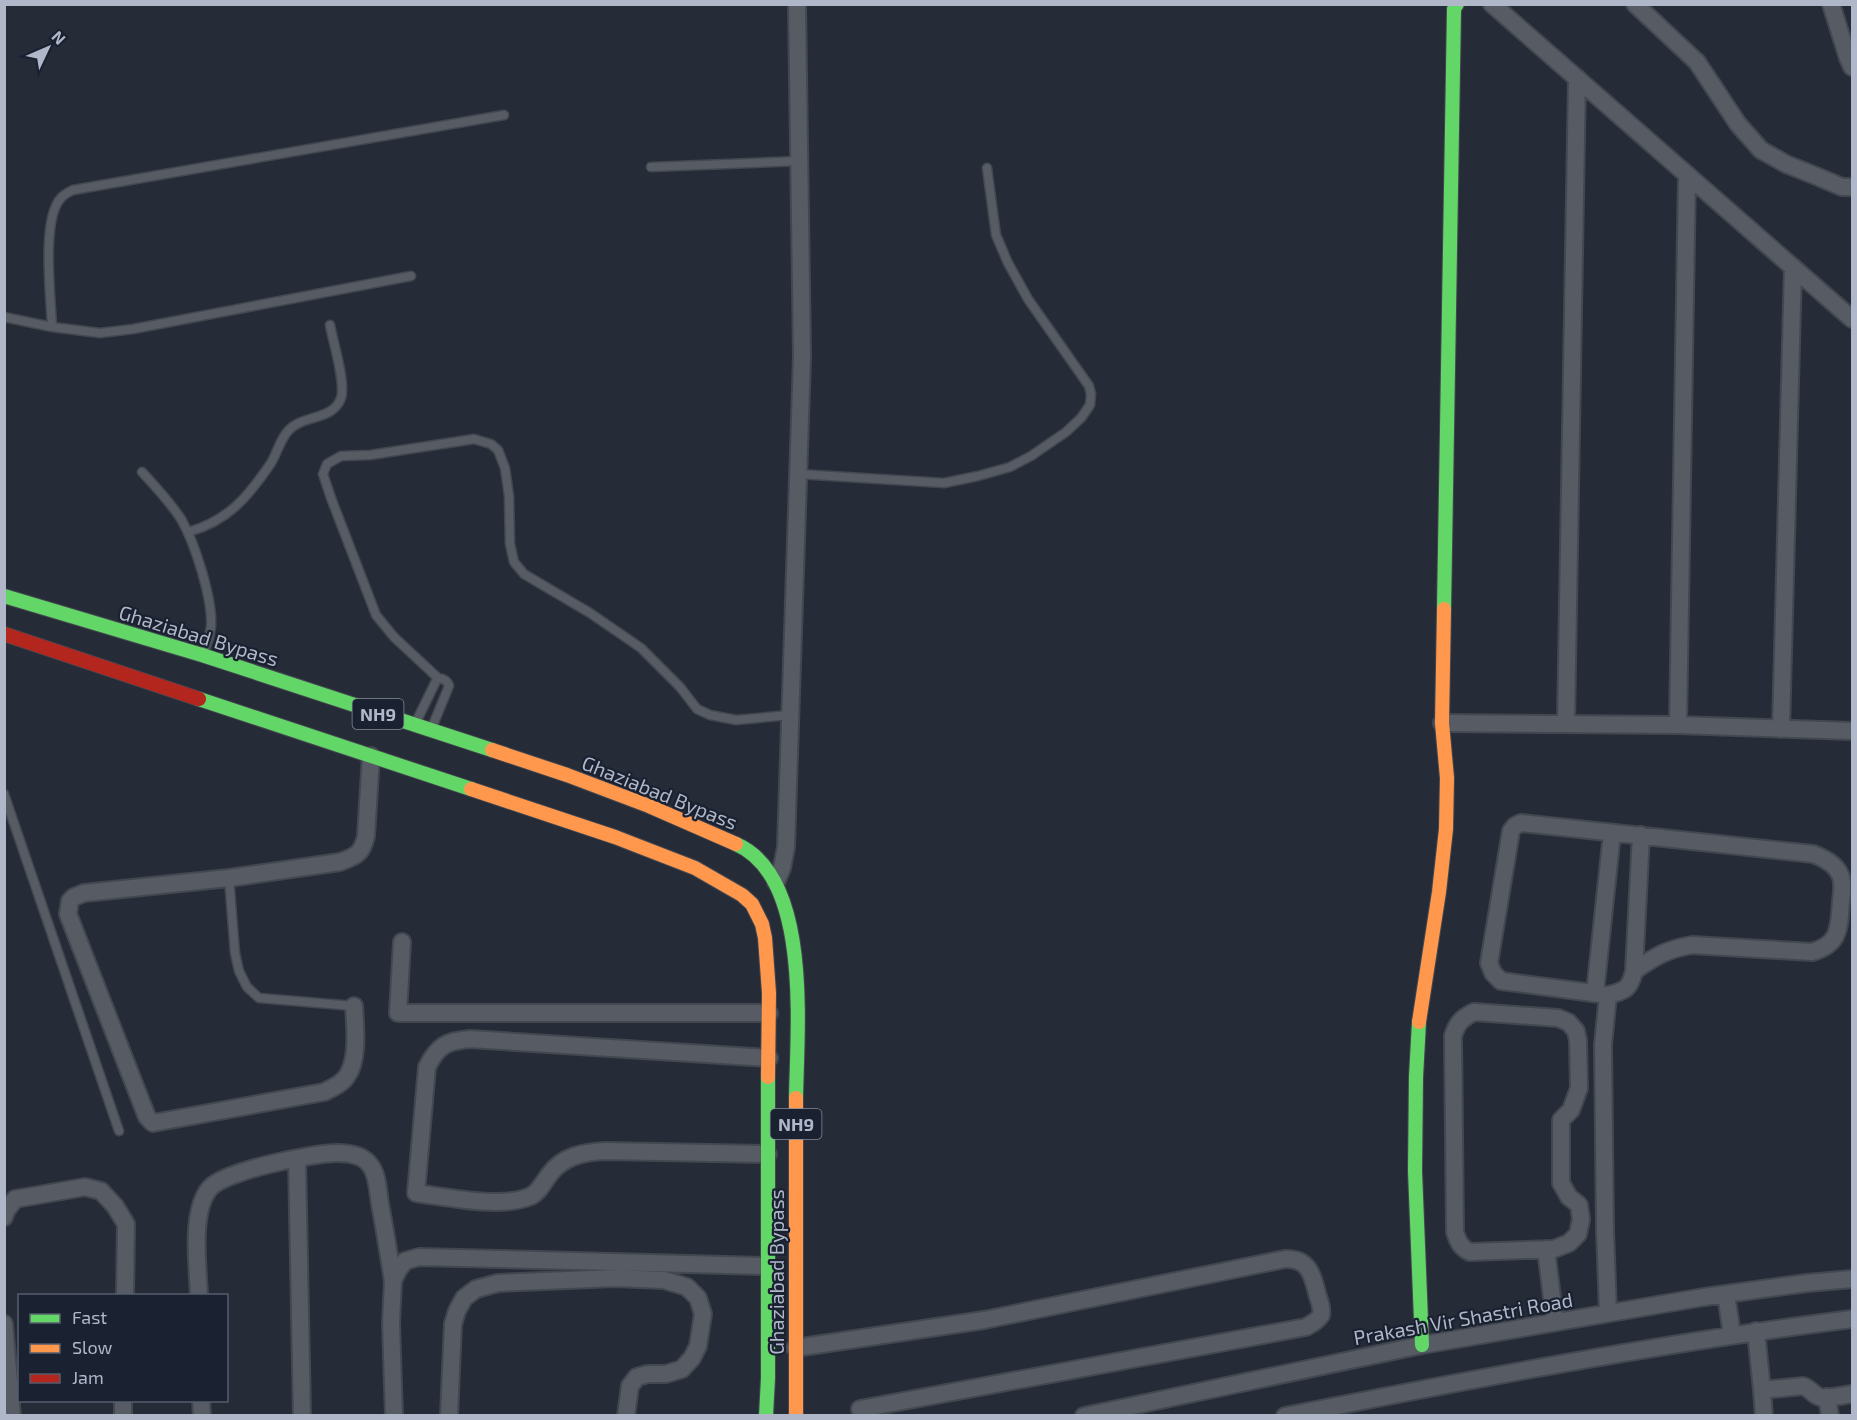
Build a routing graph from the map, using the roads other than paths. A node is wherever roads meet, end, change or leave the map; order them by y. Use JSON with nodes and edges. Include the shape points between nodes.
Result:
{"nodes":[{"id":1,"x":797,"y":4,"type":"edge"},
{"id":2,"x":1458,"y":4,"type":"edge"},
{"id":3,"x":1492,"y":4,"type":"edge"},
{"id":4,"x":1635,"y":4,"type":"edge"},
{"id":5,"x":1831,"y":4,"type":"edge"},
{"id":6,"x":1852,"y":67,"type":"edge"},
{"id":7,"x":1577,"y":78,"type":"junction"},
{"id":8,"x":504,"y":115,"type":"dead end"},
{"id":9,"x":800,"y":161,"type":"junction"},
{"id":10,"x":651,"y":167,"type":"dead end"},
{"id":11,"x":987,"y":168,"type":"dead end"},
{"id":12,"x":1688,"y":175,"type":"junction"},
{"id":13,"x":1852,"y":187,"type":"edge"},
{"id":14,"x":1793,"y":267,"type":"junction"},
{"id":15,"x":411,"y":276,"type":"dead end"},
{"id":16,"x":4,"y":318,"type":"edge"},
{"id":17,"x":1852,"y":319,"type":"edge"},
{"id":18,"x":330,"y":325,"type":"dead end"},
{"id":19,"x":52,"y":327,"type":"junction"},
{"id":20,"x":142,"y":472,"type":"dead end"},
{"id":21,"x":798,"y":474,"type":"junction"},
{"id":22,"x":188,"y":532,"type":"junction"},
{"id":23,"x":4,"y":596,"type":"edge"},
{"id":24,"x":4,"y":634,"type":"edge"},
{"id":25,"x":202,"y":655,"type":"junction"},
{"id":26,"x":438,"y":678,"type":"junction"},
{"id":27,"x":790,"y":715,"type":"junction"},
{"id":28,"x":1442,"y":723,"type":"junction"},
{"id":29,"x":1566,"y":723,"type":"junction"},
{"id":30,"x":1678,"y":725,"type":"junction"},
{"id":31,"x":414,"y":726,"type":"junction"},
{"id":32,"x":1781,"y":729,"type":"junction"},
{"id":33,"x":431,"y":730,"type":"junction"},
{"id":34,"x":1852,"y":731,"type":"edge"},
{"id":35,"x":371,"y":756,"type":"junction"},
{"id":36,"x":4,"y":794,"type":"edge"},
{"id":37,"x":9,"y":820,"type":"edge"},
{"id":38,"x":1612,"y":833,"type":"junction"},
{"id":39,"x":1641,"y":835,"type":"junction"},
{"id":40,"x":229,"y":878,"type":"junction"},
{"id":41,"x":776,"y":882,"type":"junction"},
{"id":42,"x":402,"y":942,"type":"dead end"},
{"id":43,"x":1634,"y":971,"type":"junction"},
{"id":44,"x":1602,"y":994,"type":"junction"},
{"id":45,"x":354,"y":1006,"type":"joint"},
{"id":46,"x":769,"y":1013,"type":"junction"},
{"id":47,"x":769,"y":1058,"type":"junction"},
{"id":48,"x":118,"y":1131,"type":"dead end"},
{"id":49,"x":768,"y":1154,"type":"junction"},
{"id":50,"x":297,"y":1160,"type":"junction"},
{"id":51,"x":5,"y":1213,"type":"edge"},
{"id":52,"x":1546,"y":1249,"type":"junction"},
{"id":53,"x":767,"y":1266,"type":"junction"},
{"id":54,"x":1852,"y":1279,"type":"edge"},
{"id":55,"x":393,"y":1281,"type":"junction"},
{"id":56,"x":125,"y":1294,"type":"edge"},
{"id":57,"x":199,"y":1294,"type":"edge"},
{"id":58,"x":1726,"y":1294,"type":"junction"},
{"id":59,"x":1608,"y":1313,"type":"junction"},
{"id":60,"x":1852,"y":1319,"type":"edge"},
{"id":61,"x":1555,"y":1322,"type":"junction"},
{"id":62,"x":4,"y":1324,"type":"edge"},
{"id":63,"x":1756,"y":1331,"type":"junction"},
{"id":64,"x":1732,"y":1335,"type":"junction"},
{"id":65,"x":1422,"y":1345,"type":"junction"},
{"id":66,"x":795,"y":1348,"type":"junction"},
{"id":67,"x":1762,"y":1390,"type":"junction"},
{"id":68,"x":1852,"y":1394,"type":"edge"},
{"id":69,"x":1827,"y":1396,"type":"junction"},
{"id":70,"x":860,"y":1409,"type":"dead end"},
{"id":71,"x":891,"y":1409,"type":"edge"},
{"id":72,"x":12,"y":1416,"type":"edge"},
{"id":73,"x":302,"y":1416,"type":"edge"},
{"id":74,"x":394,"y":1416,"type":"edge"},
{"id":75,"x":449,"y":1416,"type":"edge"},
{"id":76,"x":626,"y":1416,"type":"edge"},
{"id":77,"x":766,"y":1416,"type":"edge"},
{"id":78,"x":796,"y":1416,"type":"edge"},
{"id":79,"x":1084,"y":1416,"type":"edge"},
{"id":80,"x":1285,"y":1416,"type":"edge"},
{"id":81,"x":1764,"y":1416,"type":"edge"},
{"id":82,"x":1830,"y":1416,"type":"edge"}],
"edges":[{"from":1,"to":9,"type":"street"},
{"from":2,"to":28,"type":"main road","via":[[1454,21]]},
{"from":3,"to":7,"type":"street"},
{"from":4,"to":13,"type":"street","via":[[1697,62],[1728,111],[1761,150],[1842,187]]},
{"from":5,"to":6,"type":"street"},
{"from":7,"to":12,"type":"street"},
{"from":7,"to":29,"type":"street"},
{"from":8,"to":19,"type":"lane","via":[[73,190],[55,207],[51,222]]},
{"from":9,"to":10,"type":"lane"},
{"from":9,"to":21,"type":"street","via":[[802,357]]},
{"from":11,"to":21,"type":"lane","via":[[996,235],[1008,263],[1028,299],[1089,386],[1090,405],[1082,418],[1010,467],[944,483]]},
{"from":12,"to":14,"type":"street"},
{"from":12,"to":30,"type":"street"},
{"from":14,"to":17,"type":"street"},
{"from":14,"to":32,"type":"street"},
{"from":15,"to":19,"type":"lane","via":[[133,329],[100,333]]},
{"from":16,"to":19,"type":"lane"},
{"from":18,"to":22,"type":"lane","via":[[342,385],[338,405],[288,431],[271,462],[242,500],[222,518]]},
{"from":20,"to":22,"type":"lane"},
{"from":21,"to":27,"type":"street"},
{"from":22,"to":25,"type":"lane","via":[[210,610],[211,626]]},
{"from":23,"to":25,"type":"main road","name":"Ghaziabad Bypass","number":"NH9"},
{"from":24,"to":35,"type":"main road","name":"Ghaziabad Bypass","number":"NH9"},
{"from":25,"to":31,"type":"main road","name":"Ghaziabad Bypass","number":"NH9"},
{"from":26,"to":27,"type":"lane","via":[[376,615],[323,474],[327,464],[341,456],[474,440],[491,444],[498,450],[505,468],[510,544],[514,562],[524,574],[641,648],[697,709],[736,720]]},
{"from":26,"to":31,"type":"lane"},
{"from":26,"to":33,"type":"lane","via":[[449,686]]},
{"from":27,"to":41,"type":"street","via":[[786,847]]},
{"from":28,"to":29,"type":"street"},
{"from":28,"to":65,"type":"main road","via":[[1446,829],[1420,1011],[1416,1077],[1415,1171]]},
{"from":29,"to":30,"type":"street"},
{"from":30,"to":32,"type":"street"},
{"from":31,"to":33,"type":"main road","name":"Ghaziabad Bypass","number":"NH9"},
{"from":32,"to":34,"type":"street"},
{"from":33,"to":41,"type":"main road","name":"Ghaziabad Bypass","number":"NH9","via":[[468,749],[567,775],[746,848],[766,866]]},
{"from":35,"to":40,"type":"street","via":[[366,836],[363,848],[354,857]]},
{"from":35,"to":46,"type":"main road","name":"Ghaziabad Bypass","number":"NH9","via":[[508,796],[694,868],[742,895],[752,904],[762,924]]},
{"from":36,"to":37,"type":"lane"},
{"from":37,"to":48,"type":"lane"},
{"from":38,"to":39,"type":"street"},
{"from":38,"to":44,"type":"street"},
{"from":38,"to":44,"type":"street","via":[[1521,823],[1515,826],[1489,963],[1501,981]]},
{"from":39,"to":43,"type":"street"},
{"from":39,"to":43,"type":"street","via":[[1813,854],[1835,867],[1842,878],[1842,894],[1838,933],[1824,949],[1812,952],[1692,945],[1655,956]]},
{"from":40,"to":45,"type":"lane","via":[[238,971],[247,987],[259,998]]},
{"from":40,"to":45,"type":"street","via":[[84,893],[70,902],[68,914],[151,1122],[324,1092],[338,1085],[348,1075],[356,1047]]},
{"from":41,"to":66,"type":"main road","name":"Ghaziabad Bypass","number":"NH9","via":[[787,913],[798,977]]},
{"from":42,"to":46,"type":"street","via":[[398,1013]]},
{"from":43,"to":44,"type":"street","via":[[1632,982],[1624,991]]},
{"from":44,"to":59,"type":"street"},
{"from":46,"to":47,"type":"main road","name":"Ghaziabad Bypass","number":"NH9"},
{"from":47,"to":49,"type":"main road","name":"Ghaziabad Bypass","number":"NH9"},
{"from":47,"to":49,"type":"street","via":[[452,1041],[434,1053],[427,1067],[416,1193],[512,1201],[532,1196],[557,1165],[588,1152]]},
{"from":49,"to":53,"type":"main road","name":"Ghaziabad Bypass","number":"NH9"},
{"from":50,"to":55,"type":"street","via":[[350,1154],[371,1166]]},
{"from":50,"to":57,"type":"street","via":[[241,1173],[211,1187],[199,1212]]},
{"from":50,"to":73,"type":"street"},
{"from":51,"to":56,"type":"street","via":[[15,1199],[85,1187],[101,1191],[126,1224]]},
{"from":52,"to":52,"type":"street","via":[[1569,1243],[1578,1234],[1581,1219],[1579,1205],[1561,1183],[1561,1120],[1571,1110],[1579,1088],[1576,1031],[1558,1018],[1474,1012],[1457,1024],[1453,1036],[1458,1242],[1470,1252]]},
{"from":52,"to":61,"type":"street"},
{"from":53,"to":55,"type":"street","via":[[418,1257],[405,1261]]},
{"from":53,"to":77,"type":"main road","name":"Ghaziabad Bypass","number":"NH9"},
{"from":54,"to":58,"type":"street","name":"Prakash Vir Shastri Road"},
{"from":55,"to":74,"type":"street"},
{"from":58,"to":59,"type":"street","name":"Prakash Vir Shastri Road"},
{"from":58,"to":64,"type":"street"},
{"from":59,"to":61,"type":"street","name":"Prakash Vir Shastri Road"},
{"from":60,"to":63,"type":"street"},
{"from":61,"to":65,"type":"street","name":"Prakash Vir Shastri Road"},
{"from":62,"to":72,"type":"street"},
{"from":63,"to":64,"type":"street"},
{"from":63,"to":67,"type":"street"},
{"from":64,"to":80,"type":"street"},
{"from":65,"to":79,"type":"street","name":"Prakash Vir Shastri Road"},
{"from":66,"to":71,"type":"street","via":[[984,1320],[1285,1259],[1303,1263],[1313,1277],[1321,1314],[1306,1326]]},
{"from":66,"to":78,"type":"main road","name":"Ghaziabad Bypass","number":"NH9"},
{"from":67,"to":69,"type":"street","via":[[1803,1386],[1821,1397]]},
{"from":67,"to":81,"type":"street"},
{"from":68,"to":69,"type":"street"},
{"from":69,"to":82,"type":"street"},
{"from":70,"to":71,"type":"street"},
{"from":75,"to":76,"type":"street","via":[[453,1324],[464,1298],[476,1288],[498,1283],[615,1278],[664,1280],[687,1287],[698,1299],[703,1314],[698,1346],[682,1370],[637,1377],[630,1386]]}]}
